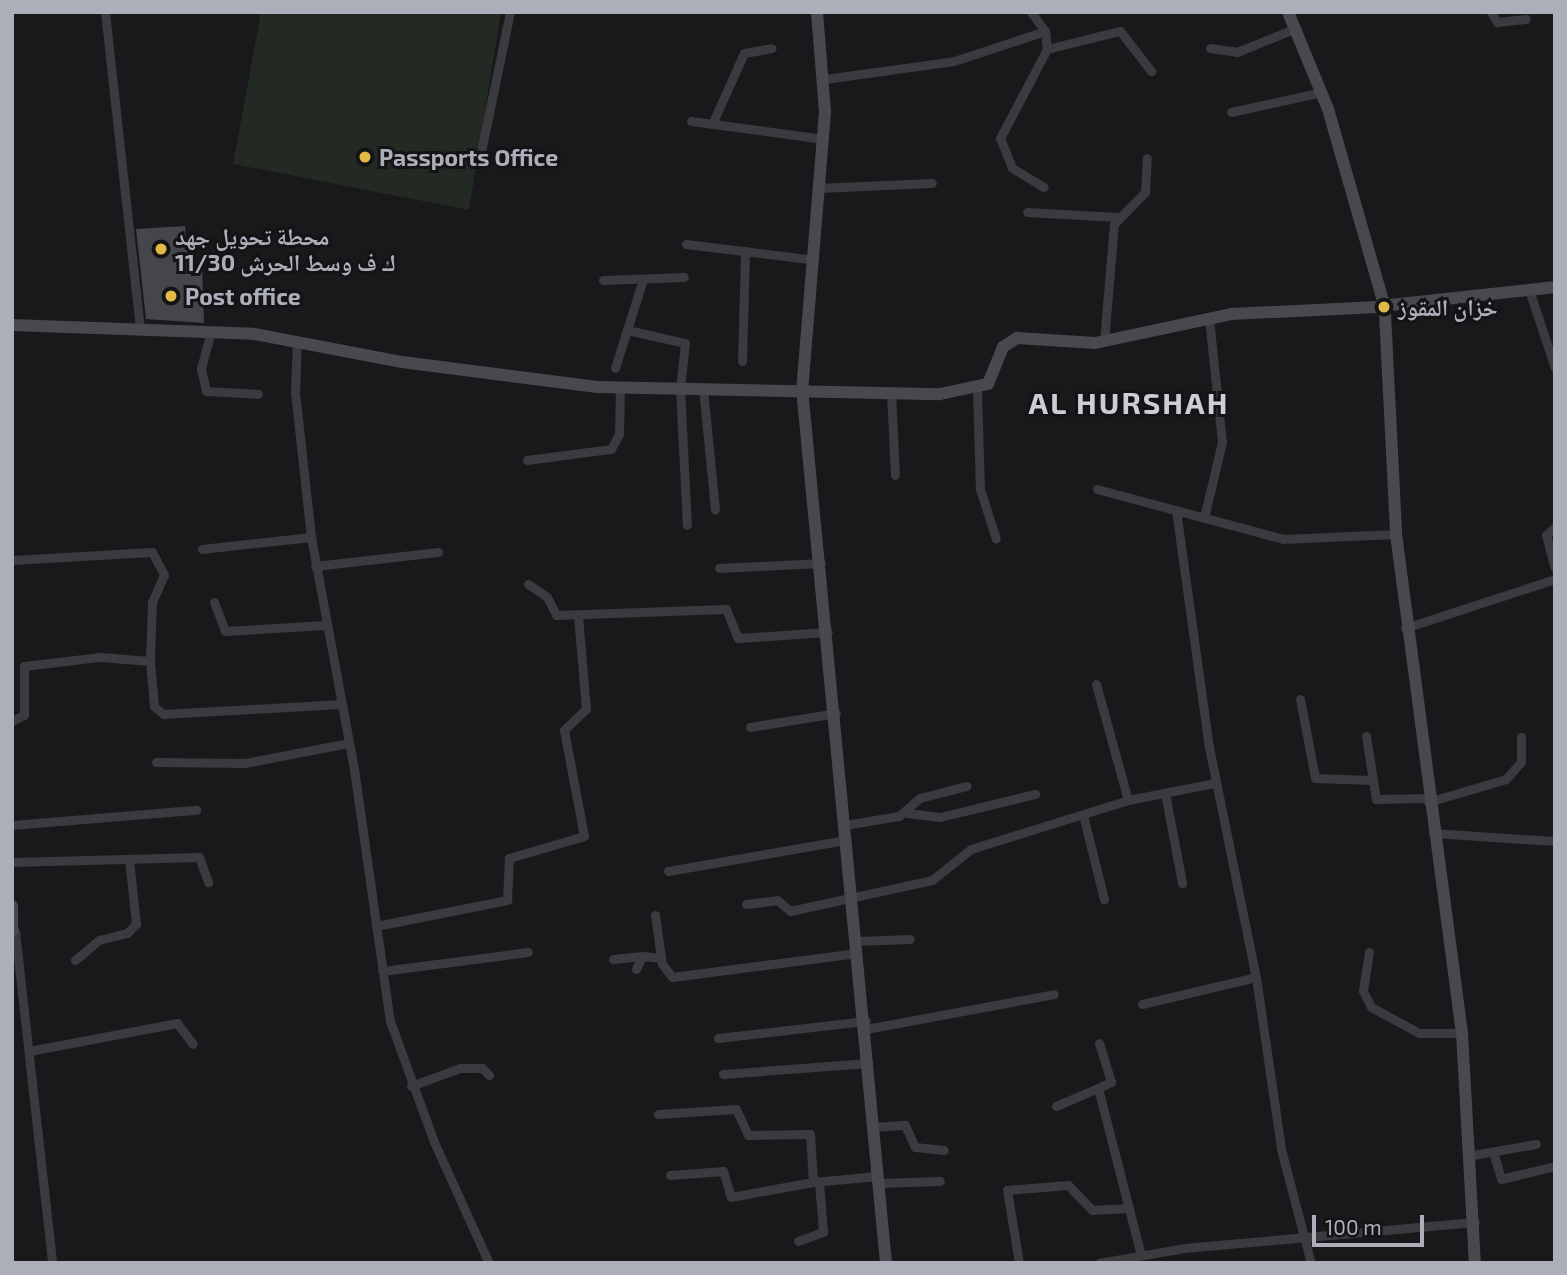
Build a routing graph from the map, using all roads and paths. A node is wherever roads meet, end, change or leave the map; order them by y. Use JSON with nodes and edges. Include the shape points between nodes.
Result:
{"nodes":[{"id":1,"x":105,"y":12,"type":"edge"},
{"id":2,"x":510,"y":12,"type":"edge"},
{"id":3,"x":817,"y":12,"type":"edge"},
{"id":4,"x":1031,"y":12,"type":"edge"},
{"id":5,"x":1288,"y":12,"type":"edge"},
{"id":6,"x":1491,"y":12,"type":"edge"},
{"id":7,"x":1525,"y":19,"type":"dead end"},
{"id":8,"x":1296,"y":28,"type":"junction"},
{"id":9,"x":1045,"y":31,"type":"junction"},
{"id":10,"x":772,"y":48,"type":"dead end"},
{"id":11,"x":1210,"y":48,"type":"dead end"},
{"id":12,"x":1047,"y":49,"type":"junction"},
{"id":13,"x":1151,"y":71,"type":"dead end"},
{"id":14,"x":825,"y":79,"type":"junction"},
{"id":15,"x":1322,"y":92,"type":"junction"},
{"id":16,"x":1231,"y":112,"type":"dead end"},
{"id":17,"x":691,"y":121,"type":"dead end"},
{"id":18,"x":712,"y":124,"type":"junction"},
{"id":19,"x":824,"y":139,"type":"junction"},
{"id":20,"x":482,"y":147,"type":"dead end"},
{"id":21,"x":1147,"y":158,"type":"dead end"},
{"id":22,"x":932,"y":183,"type":"dead end"},
{"id":23,"x":1044,"y":187,"type":"dead end"},
{"id":24,"x":818,"y":188,"type":"junction"},
{"id":25,"x":1027,"y":212,"type":"dead end"},
{"id":26,"x":1117,"y":217,"type":"junction"},
{"id":27,"x":686,"y":244,"type":"dead end"},
{"id":28,"x":745,"y":251,"type":"junction"},
{"id":29,"x":809,"y":259,"type":"junction"},
{"id":30,"x":684,"y":277,"type":"dead end"},
{"id":31,"x":643,"y":279,"type":"junction"},
{"id":32,"x":603,"y":280,"type":"dead end"},
{"id":33,"x":1555,"y":287,"type":"edge"},
{"id":34,"x":1529,"y":290,"type":"junction"},
{"id":35,"x":1384,"y":307,"type":"junction"},
{"id":36,"x":1209,"y":318,"type":"junction"},
{"id":37,"x":12,"y":325,"type":"edge"},
{"id":38,"x":141,"y":327,"type":"junction"},
{"id":39,"x":627,"y":330,"type":"junction"},
{"id":40,"x":211,"y":331,"type":"junction"},
{"id":41,"x":297,"y":340,"type":"junction"},
{"id":42,"x":1104,"y":342,"type":"junction"},
{"id":43,"x":742,"y":361,"type":"dead end"},
{"id":44,"x":615,"y":368,"type":"dead end"},
{"id":45,"x":1555,"y":368,"type":"edge"},
{"id":46,"x":620,"y":387,"type":"junction"},
{"id":47,"x":680,"y":389,"type":"junction"},
{"id":48,"x":704,"y":389,"type":"junction"},
{"id":49,"x":802,"y":390,"type":"junction"},
{"id":50,"x":977,"y":390,"type":"junction"},
{"id":51,"x":891,"y":393,"type":"junction"},
{"id":52,"x":258,"y":394,"type":"dead end"},
{"id":53,"x":527,"y":460,"type":"dead end"},
{"id":54,"x":895,"y":475,"type":"dead end"},
{"id":55,"x":1097,"y":489,"type":"dead end"},
{"id":56,"x":715,"y":509,"type":"dead end"},
{"id":57,"x":1176,"y":510,"type":"junction"},
{"id":58,"x":1205,"y":518,"type":"junction"},
{"id":59,"x":687,"y":525,"type":"dead end"},
{"id":60,"x":1555,"y":527,"type":"edge"},
{"id":61,"x":1396,"y":534,"type":"junction"},
{"id":62,"x":311,"y":537,"type":"junction"},
{"id":63,"x":996,"y":539,"type":"dead end"},
{"id":64,"x":202,"y":549,"type":"dead end"},
{"id":65,"x":438,"y":552,"type":"dead end"},
{"id":66,"x":12,"y":560,"type":"edge"},
{"id":67,"x":821,"y":563,"type":"junction"},
{"id":68,"x":315,"y":566,"type":"junction"},
{"id":69,"x":719,"y":568,"type":"dead end"},
{"id":70,"x":1555,"y":568,"type":"edge"},
{"id":71,"x":1555,"y":579,"type":"edge"},
{"id":72,"x":528,"y":584,"type":"dead end"},
{"id":73,"x":214,"y":602,"type":"dead end"},
{"id":74,"x":578,"y":615,"type":"junction"},
{"id":75,"x":326,"y":625,"type":"junction"},
{"id":76,"x":1405,"y":628,"type":"junction"},
{"id":77,"x":828,"y":632,"type":"junction"},
{"id":78,"x":150,"y":660,"type":"junction"},
{"id":79,"x":1096,"y":684,"type":"dead end"},
{"id":80,"x":1300,"y":699,"type":"dead end"},
{"id":81,"x":341,"y":704,"type":"junction"},
{"id":82,"x":836,"y":713,"type":"junction"},
{"id":83,"x":12,"y":721,"type":"edge"},
{"id":84,"x":750,"y":727,"type":"dead end"},
{"id":85,"x":1366,"y":736,"type":"dead end"},
{"id":86,"x":1521,"y":737,"type":"dead end"},
{"id":87,"x":349,"y":743,"type":"junction"},
{"id":88,"x":156,"y":762,"type":"dead end"},
{"id":89,"x":1371,"y":779,"type":"junction"},
{"id":90,"x":1215,"y":783,"type":"junction"},
{"id":91,"x":966,"y":786,"type":"dead end"},
{"id":92,"x":1165,"y":793,"type":"junction"},
{"id":93,"x":1035,"y":794,"type":"dead end"},
{"id":94,"x":1128,"y":800,"type":"junction"},
{"id":95,"x":1427,"y":800,"type":"junction"},
{"id":96,"x":196,"y":810,"type":"dead end"},
{"id":97,"x":906,"y":813,"type":"junction"},
{"id":98,"x":1083,"y":815,"type":"junction"},
{"id":99,"x":12,"y":825,"type":"edge"},
{"id":100,"x":845,"y":825,"type":"junction"},
{"id":101,"x":1433,"y":833,"type":"junction"},
{"id":102,"x":846,"y":840,"type":"junction"},
{"id":103,"x":1555,"y":841,"type":"edge"},
{"id":104,"x":129,"y":860,"type":"junction"},
{"id":105,"x":12,"y":862,"type":"edge"},
{"id":106,"x":668,"y":871,"type":"dead end"},
{"id":107,"x":208,"y":882,"type":"dead end"},
{"id":108,"x":1182,"y":883,"type":"dead end"},
{"id":109,"x":851,"y":894,"type":"junction"},
{"id":110,"x":1104,"y":899,"type":"dead end"},
{"id":111,"x":746,"y":904,"type":"dead end"},
{"id":112,"x":12,"y":906,"type":"edge"},
{"id":113,"x":655,"y":915,"type":"dead end"},
{"id":114,"x":376,"y":926,"type":"junction"},
{"id":115,"x":14,"y":931,"type":"edge"},
{"id":116,"x":910,"y":939,"type":"dead end"},
{"id":117,"x":857,"y":947,"type":"junction"},
{"id":118,"x":528,"y":952,"type":"dead end"},
{"id":119,"x":1369,"y":952,"type":"dead end"},
{"id":120,"x":642,"y":956,"type":"junction"},
{"id":121,"x":661,"y":958,"type":"junction"},
{"id":122,"x":613,"y":959,"type":"dead end"},
{"id":123,"x":75,"y":960,"type":"dead end"},
{"id":124,"x":636,"y":970,"type":"dead end"},
{"id":125,"x":382,"y":971,"type":"junction"},
{"id":126,"x":1256,"y":977,"type":"junction"},
{"id":127,"x":1054,"y":994,"type":"dead end"},
{"id":128,"x":1142,"y":1004,"type":"dead end"},
{"id":129,"x":866,"y":1025,"type":"junction"},
{"id":130,"x":1462,"y":1033,"type":"junction"},
{"id":131,"x":718,"y":1038,"type":"dead end"},
{"id":132,"x":1100,"y":1043,"type":"dead end"},
{"id":133,"x":193,"y":1044,"type":"dead end"},
{"id":134,"x":29,"y":1051,"type":"junction"},
{"id":135,"x":869,"y":1063,"type":"junction"},
{"id":136,"x":723,"y":1074,"type":"dead end"},
{"id":137,"x":489,"y":1075,"type":"dead end"},
{"id":138,"x":411,"y":1086,"type":"junction"},
{"id":139,"x":1098,"y":1088,"type":"junction"},
{"id":140,"x":1056,"y":1106,"type":"dead end"},
{"id":141,"x":659,"y":1114,"type":"dead end"},
{"id":142,"x":874,"y":1127,"type":"junction"},
{"id":143,"x":1536,"y":1144,"type":"dead end"},
{"id":144,"x":944,"y":1150,"type":"dead end"},
{"id":145,"x":1493,"y":1152,"type":"junction"},
{"id":146,"x":1468,"y":1156,"type":"junction"},
{"id":147,"x":1555,"y":1166,"type":"edge"},
{"id":148,"x":670,"y":1175,"type":"dead end"},
{"id":149,"x":878,"y":1180,"type":"junction"},
{"id":150,"x":940,"y":1181,"type":"dead end"},
{"id":151,"x":816,"y":1182,"type":"junction"},
{"id":152,"x":1129,"y":1208,"type":"junction"},
{"id":153,"x":1472,"y":1226,"type":"junction"},
{"id":154,"x":1304,"y":1240,"type":"junction"},
{"id":155,"x":798,"y":1241,"type":"dead end"},
{"id":156,"x":1141,"y":1255,"type":"junction"},
{"id":157,"x":1474,"y":1258,"type":"edge"},
{"id":158,"x":52,"y":1263,"type":"edge"},
{"id":159,"x":489,"y":1263,"type":"edge"},
{"id":160,"x":886,"y":1263,"type":"edge"},
{"id":161,"x":1019,"y":1263,"type":"edge"},
{"id":162,"x":1099,"y":1263,"type":"edge"},
{"id":163,"x":1311,"y":1263,"type":"edge"}],
"edges":[{"from":1,"to":38,"type":"street"},
{"from":2,"to":20,"type":"street"},
{"from":3,"to":14,"type":"street"},
{"from":4,"to":9,"type":"street"},
{"from":5,"to":8,"type":"street"},
{"from":6,"to":7,"type":"street","via":[[1497,22]]},
{"from":8,"to":11,"type":"street","via":[[1237,52]]},
{"from":8,"to":15,"type":"street"},
{"from":9,"to":12,"type":"street"},
{"from":9,"to":14,"type":"street","via":[[954,61]]},
{"from":10,"to":18,"type":"street","via":[[744,52]]},
{"from":12,"to":13,"type":"street","via":[[1120,32]]},
{"from":12,"to":23,"type":"street","via":[[1000,138],[1012,168]]},
{"from":14,"to":19,"type":"street"},
{"from":15,"to":16,"type":"street"},
{"from":15,"to":35,"type":"street"},
{"from":17,"to":18,"type":"street"},
{"from":18,"to":19,"type":"street"},
{"from":19,"to":24,"type":"street"},
{"from":21,"to":26,"type":"street","via":[[1145,192]]},
{"from":22,"to":24,"type":"street"},
{"from":24,"to":29,"type":"street"},
{"from":25,"to":26,"type":"street"},
{"from":26,"to":42,"type":"street"},
{"from":27,"to":28,"type":"street"},
{"from":28,"to":29,"type":"street"},
{"from":28,"to":43,"type":"street"},
{"from":29,"to":49,"type":"street"},
{"from":30,"to":31,"type":"street"},
{"from":31,"to":32,"type":"street"},
{"from":31,"to":39,"type":"street"},
{"from":33,"to":34,"type":"street"},
{"from":34,"to":35,"type":"street"},
{"from":34,"to":45,"type":"street"},
{"from":35,"to":36,"type":"street"},
{"from":35,"to":61,"type":"street"},
{"from":36,"to":42,"type":"street"},
{"from":36,"to":58,"type":"street","via":[[1222,442]]},
{"from":37,"to":38,"type":"street"},
{"from":38,"to":40,"type":"street"},
{"from":39,"to":44,"type":"street"},
{"from":39,"to":47,"type":"street","via":[[683,340]]},
{"from":40,"to":41,"type":"street"},
{"from":40,"to":52,"type":"street","via":[[201,369],[206,391]]},
{"from":41,"to":46,"type":"street","via":[[478,373]]},
{"from":41,"to":62,"type":"street","via":[[295,392]]},
{"from":42,"to":50,"type":"street","via":[[1012,339],[988,384]]},
{"from":46,"to":47,"type":"street"},
{"from":46,"to":53,"type":"street","via":[[619,434],[611,449]]},
{"from":47,"to":48,"type":"street"},
{"from":47,"to":59,"type":"street"},
{"from":48,"to":49,"type":"street"},
{"from":48,"to":56,"type":"street"},
{"from":49,"to":51,"type":"street"},
{"from":49,"to":67,"type":"street"},
{"from":50,"to":51,"type":"street"},
{"from":50,"to":63,"type":"street","via":[[980,489]]},
{"from":51,"to":54,"type":"street"},
{"from":55,"to":57,"type":"street"},
{"from":57,"to":58,"type":"street"},
{"from":57,"to":90,"type":"street"},
{"from":58,"to":61,"type":"street","via":[[1283,539]]},
{"from":60,"to":70,"type":"street","via":[[1546,535]]},
{"from":61,"to":76,"type":"street"},
{"from":62,"to":64,"type":"street"},
{"from":62,"to":68,"type":"street"},
{"from":65,"to":68,"type":"street"},
{"from":66,"to":78,"type":"street","via":[[152,552],[164,575],[152,602]]},
{"from":67,"to":69,"type":"street"},
{"from":67,"to":77,"type":"street"},
{"from":68,"to":75,"type":"street"},
{"from":71,"to":76,"type":"street"},
{"from":72,"to":74,"type":"street","via":[[547,597],[556,615]]},
{"from":73,"to":75,"type":"street","via":[[225,631]]},
{"from":74,"to":77,"type":"street","via":[[726,609],[736,638]]},
{"from":74,"to":114,"type":"street","via":[[586,709],[565,730],[584,836],[509,858],[507,900]]},
{"from":75,"to":81,"type":"street"},
{"from":76,"to":95,"type":"street"},
{"from":77,"to":82,"type":"street"},
{"from":78,"to":81,"type":"street","via":[[154,706],[163,714]]},
{"from":78,"to":83,"type":"street","via":[[100,657],[24,666],[24,715]]},
{"from":79,"to":94,"type":"street"},
{"from":80,"to":89,"type":"street","via":[[1315,778]]},
{"from":81,"to":87,"type":"street"},
{"from":82,"to":84,"type":"street"},
{"from":82,"to":100,"type":"street"},
{"from":85,"to":89,"type":"street"},
{"from":86,"to":95,"type":"street","via":[[1521,762],[1513,774]]},
{"from":87,"to":88,"type":"street","via":[[245,763]]},
{"from":87,"to":114,"type":"street"},
{"from":89,"to":95,"type":"street","via":[[1379,801]]},
{"from":90,"to":92,"type":"street"},
{"from":90,"to":126,"type":"street"},
{"from":91,"to":97,"type":"street","via":[[920,798]]},
{"from":92,"to":94,"type":"street"},
{"from":92,"to":108,"type":"street"},
{"from":93,"to":97,"type":"street","via":[[940,817]]},
{"from":94,"to":98,"type":"street"},
{"from":95,"to":101,"type":"street"},
{"from":96,"to":99,"type":"street"},
{"from":97,"to":100,"type":"street"},
{"from":98,"to":109,"type":"street","via":[[971,849],[935,879]]},
{"from":98,"to":110,"type":"street"},
{"from":100,"to":102,"type":"street"},
{"from":101,"to":103,"type":"street"},
{"from":101,"to":130,"type":"street"},
{"from":102,"to":106,"type":"street"},
{"from":102,"to":109,"type":"street"},
{"from":104,"to":105,"type":"street"},
{"from":104,"to":107,"type":"street","via":[[199,857]]},
{"from":104,"to":123,"type":"street","via":[[132,930],[99,940]]},
{"from":109,"to":111,"type":"street","via":[[790,911],[777,901]]},
{"from":109,"to":117,"type":"street"},
{"from":112,"to":115,"type":"street"},
{"from":113,"to":121,"type":"street"},
{"from":114,"to":125,"type":"street"},
{"from":115,"to":134,"type":"street"},
{"from":116,"to":117,"type":"street"},
{"from":117,"to":121,"type":"street","via":[[677,977],[666,974]]},
{"from":117,"to":129,"type":"street"},
{"from":118,"to":125,"type":"street"},
{"from":119,"to":130,"type":"street","via":[[1363,991],[1371,1007],[1419,1033]]},
{"from":120,"to":121,"type":"street"},
{"from":120,"to":122,"type":"street"},
{"from":120,"to":124,"type":"street"},
{"from":125,"to":138,"type":"street","via":[[395,1045]]},
{"from":126,"to":128,"type":"street"},
{"from":126,"to":154,"type":"street","via":[[1281,1150]]},
{"from":127,"to":129,"type":"street"},
{"from":129,"to":131,"type":"street"},
{"from":129,"to":135,"type":"street"},
{"from":130,"to":146,"type":"street"},
{"from":132,"to":139,"type":"street","via":[[1111,1082]]},
{"from":133,"to":134,"type":"street","via":[[177,1023]]},
{"from":134,"to":158,"type":"street"},
{"from":135,"to":136,"type":"street"},
{"from":135,"to":142,"type":"street"},
{"from":137,"to":138,"type":"street","via":[[482,1068],[460,1068]]},
{"from":138,"to":159,"type":"street"},
{"from":139,"to":140,"type":"street"},
{"from":139,"to":152,"type":"street"},
{"from":141,"to":151,"type":"street","via":[[736,1110],[748,1135],[807,1132],[813,1140]]},
{"from":142,"to":144,"type":"street","via":[[905,1125],[915,1147]]},
{"from":142,"to":149,"type":"street"},
{"from":143,"to":145,"type":"street"},
{"from":145,"to":146,"type":"street"},
{"from":145,"to":147,"type":"street","via":[[1501,1179]]},
{"from":146,"to":153,"type":"street"},
{"from":148,"to":151,"type":"street","via":[[723,1171],[731,1197]]},
{"from":149,"to":150,"type":"street"},
{"from":149,"to":151,"type":"street"},
{"from":149,"to":160,"type":"street"},
{"from":151,"to":155,"type":"street","via":[[824,1232]]},
{"from":152,"to":156,"type":"street"},
{"from":152,"to":161,"type":"street","via":[[1092,1210],[1068,1185],[1007,1189]]},
{"from":153,"to":154,"type":"street"},
{"from":153,"to":157,"type":"street"},
{"from":154,"to":156,"type":"street"},
{"from":154,"to":163,"type":"street"},
{"from":156,"to":162,"type":"street"}]}
